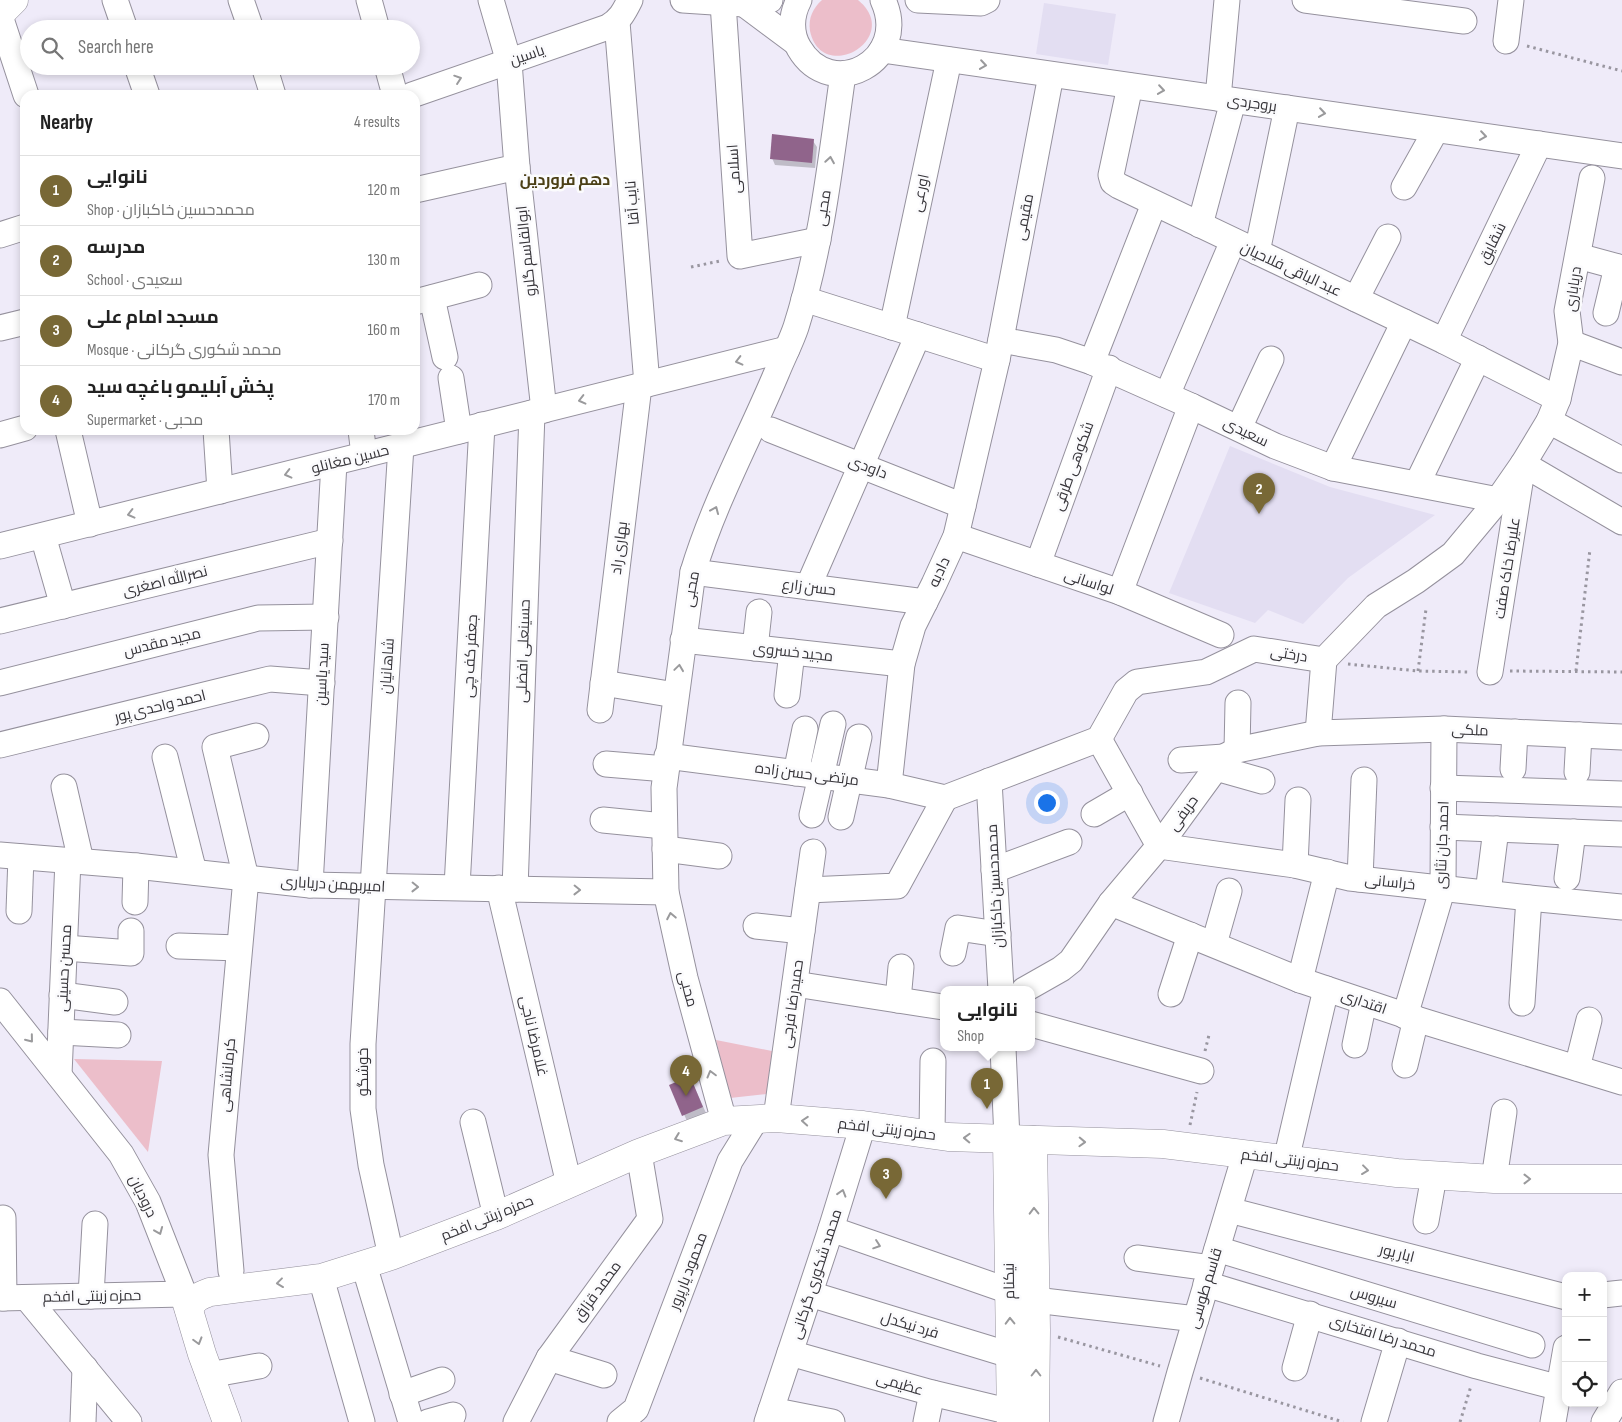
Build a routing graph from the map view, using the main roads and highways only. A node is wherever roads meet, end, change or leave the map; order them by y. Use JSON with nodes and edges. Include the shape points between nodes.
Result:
{"nodes":[{"id":1,"x":14,"y":0,"type":"edge"},
{"id":2,"x":0,"y":15,"type":"edge"},
{"id":3,"x":1020,"y":1140,"type":"junction"},
{"id":4,"x":1622,"y":1179,"type":"edge"},
{"id":5,"x":186,"y":1302,"type":"joint"},
{"id":6,"x":1019,"y":1419,"type":"edge"},
{"id":7,"x":227,"y":1422,"type":"edge"}],
"edges":[{"from":1,"to":2,"type":"main road"},
{"from":3,"to":4,"type":"main road","name":"حمزه زینتی افخم","one_way":true,"via":[[1163,1144],[1397,1174],[1494,1179]]},
{"from":3,"to":5,"type":"main road","name":"حمزه زینتی افخم","one_way":true,"via":[[948,1137],[863,1125],[766,1118],[724,1121],[391,1256],[321,1278],[210,1292]]},
{"from":6,"to":3,"type":"main road","name":"نیکنام","one_way":true,"via":[[1010,1355],[1009,1291]]},
{"from":6,"to":3,"type":"main road","name":"نیکنام","one_way":true,"via":[[1036,1330]]},
{"from":5,"to":7,"type":"main road","name":"درودیان","one_way":true}]}
